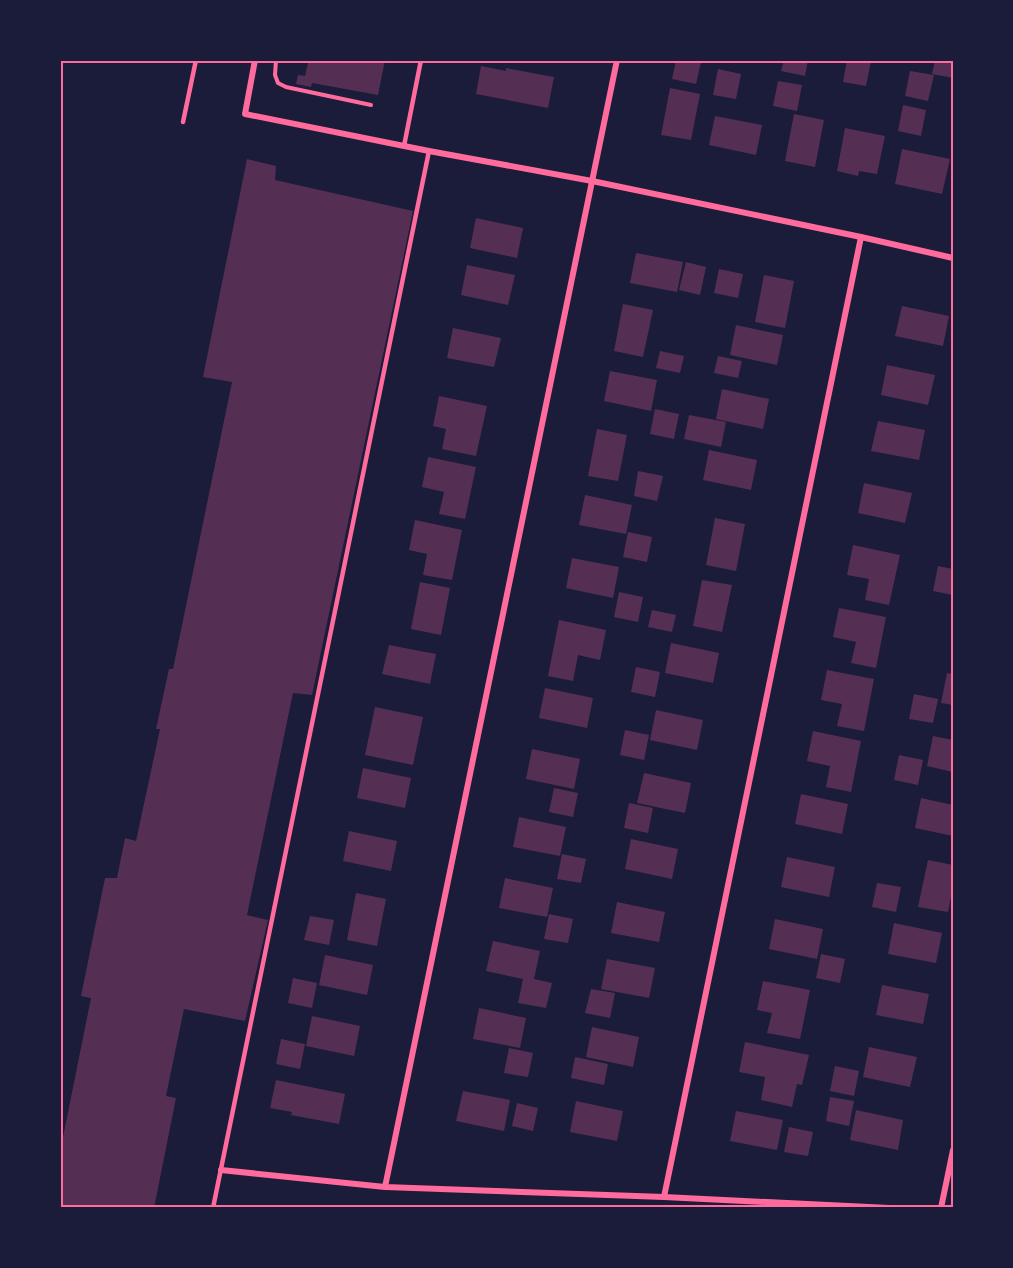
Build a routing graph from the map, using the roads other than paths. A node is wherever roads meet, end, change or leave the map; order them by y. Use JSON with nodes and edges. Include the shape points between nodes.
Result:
{"nodes":[{"id":1,"x":196,"y":60,"type":"edge"},
{"id":2,"x":255,"y":60,"type":"edge"},
{"id":3,"x":420,"y":60,"type":"edge"},
{"id":4,"x":617,"y":60,"type":"edge"},
{"id":5,"x":183,"y":122,"type":"dead end"},
{"id":6,"x":404,"y":146,"type":"junction"},
{"id":7,"x":429,"y":151,"type":"junction"},
{"id":8,"x":592,"y":181,"type":"junction"},
{"id":9,"x":861,"y":237,"type":"junction"},
{"id":10,"x":952,"y":257,"type":"edge"},
{"id":11,"x":953,"y":1150,"type":"edge"},
{"id":12,"x":221,"y":1170,"type":"junction"},
{"id":13,"x":385,"y":1187,"type":"junction"},
{"id":14,"x":664,"y":1197,"type":"junction"},
{"id":15,"x":213,"y":1208,"type":"edge"},
{"id":16,"x":889,"y":1208,"type":"edge"},
{"id":17,"x":941,"y":1208,"type":"edge"}],
"edges":[{"from":1,"to":5,"type":"lane"},
{"from":2,"to":6,"type":"street","via":[[245,114]]},
{"from":3,"to":6,"type":"lane"},
{"from":4,"to":8,"type":"street"},
{"from":6,"to":7,"type":"street"},
{"from":7,"to":8,"type":"street"},
{"from":7,"to":12,"type":"lane"},
{"from":8,"to":9,"type":"street"},
{"from":8,"to":13,"type":"street"},
{"from":9,"to":10,"type":"street"},
{"from":9,"to":14,"type":"street"},
{"from":11,"to":17,"type":"street"},
{"from":12,"to":13,"type":"street"},
{"from":12,"to":15,"type":"lane"},
{"from":13,"to":14,"type":"street"},
{"from":14,"to":16,"type":"street"}]}
